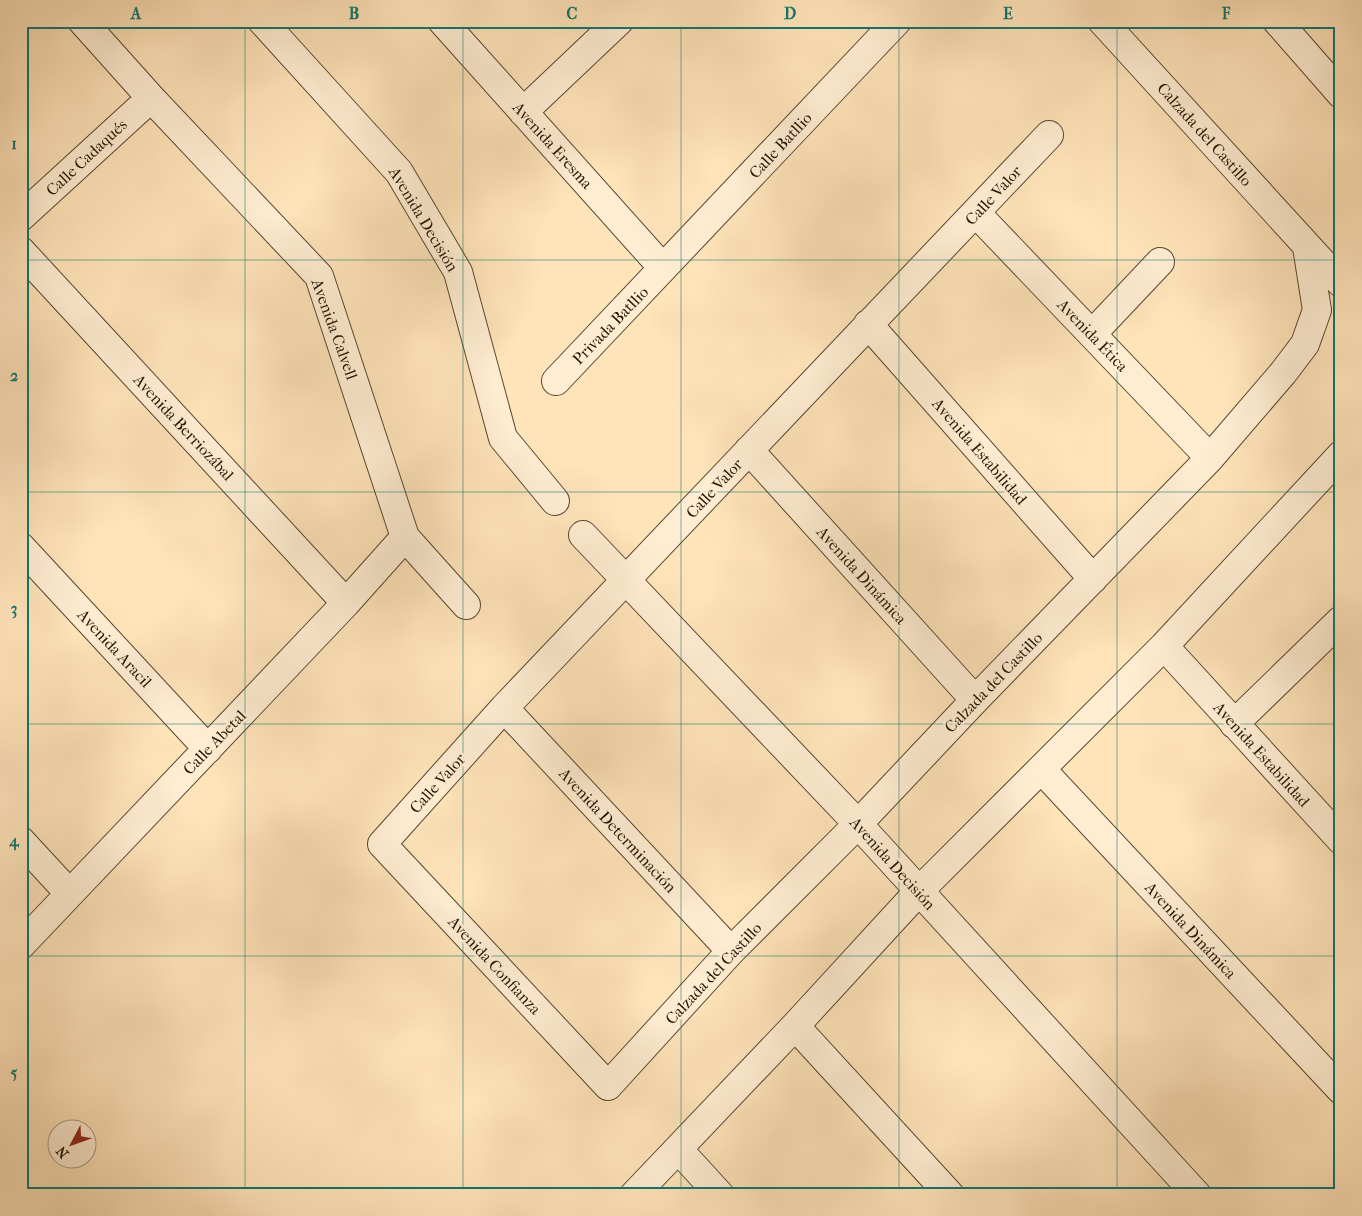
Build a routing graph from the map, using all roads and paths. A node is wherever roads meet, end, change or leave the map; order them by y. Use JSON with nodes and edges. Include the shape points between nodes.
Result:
{"nodes":[{"id":1,"x":82,"y":21,"type":"edge"},
{"id":2,"x":262,"y":21,"type":"edge"},
{"id":3,"x":442,"y":21,"type":"edge"},
{"id":4,"x":619,"y":21,"type":"edge"},
{"id":5,"x":897,"y":21,"type":"edge"},
{"id":6,"x":1102,"y":21,"type":"edge"},
{"id":7,"x":1277,"y":21,"type":"edge"},
{"id":8,"x":1341,"y":94,"type":"edge"},
{"id":9,"x":151,"y":98,"type":"junction"},
{"id":10,"x":523,"y":112,"type":"junction"},
{"id":11,"x":1049,"y":135,"type":"dead end"},
{"id":12,"x":976,"y":213,"type":"junction"},
{"id":13,"x":21,"y":217,"type":"edge"},
{"id":14,"x":1307,"y":248,"type":"junction"},
{"id":15,"x":21,"y":251,"type":"edge"},
{"id":16,"x":1160,"y":262,"type":"dead end"},
{"id":17,"x":663,"y":268,"type":"junction"},
{"id":18,"x":1341,"y":283,"type":"edge"},
{"id":19,"x":1341,"y":288,"type":"edge"},
{"id":20,"x":1317,"y":310,"type":"junction"},
{"id":21,"x":868,"y":324,"type":"junction"},
{"id":22,"x":1092,"y":334,"type":"junction"},
{"id":23,"x":556,"y":381,"type":"dead end"},
{"id":24,"x":749,"y":450,"type":"junction"},
{"id":25,"x":1341,"y":455,"type":"edge"},
{"id":26,"x":1210,"y":458,"type":"junction"},
{"id":27,"x":555,"y":501,"type":"dead end"},
{"id":28,"x":583,"y":535,"type":"dead end"},
{"id":29,"x":405,"y":537,"type":"junction"},
{"id":30,"x":21,"y":547,"type":"edge"},
{"id":31,"x":1093,"y":579,"type":"junction"},
{"id":32,"x":626,"y":580,"type":"junction"},
{"id":33,"x":346,"y":603,"type":"junction"},
{"id":34,"x":466,"y":606,"type":"dead end"},
{"id":35,"x":1341,"y":620,"type":"edge"},
{"id":36,"x":1164,"y":646,"type":"junction"},
{"id":37,"x":975,"y":700,"type":"junction"},
{"id":38,"x":504,"y":708,"type":"junction"},
{"id":39,"x":1234,"y":724,"type":"junction"},
{"id":40,"x":208,"y":749,"type":"junction"},
{"id":41,"x":1042,"y":770,"type":"junction"},
{"id":42,"x":858,"y":824,"type":"junction"},
{"id":43,"x":1341,"y":840,"type":"edge"},
{"id":44,"x":21,"y":841,"type":"edge"},
{"id":45,"x":382,"y":844,"type":"joint"},
{"id":46,"x":919,"y":891,"type":"junction"},
{"id":47,"x":70,"y":894,"type":"junction"},
{"id":48,"x":21,"y":945,"type":"edge"},
{"id":49,"x":731,"y":952,"type":"junction"},
{"id":50,"x":795,"y":1026,"type":"junction"},
{"id":51,"x":608,"y":1086,"type":"joint"},
{"id":52,"x":1341,"y":1090,"type":"edge"},
{"id":53,"x":678,"y":1149,"type":"junction"},
{"id":54,"x":634,"y":1195,"type":"edge"},
{"id":55,"x":720,"y":1195,"type":"edge"},
{"id":56,"x":950,"y":1195,"type":"edge"},
{"id":57,"x":1197,"y":1195,"type":"edge"}],
"edges":[{"from":1,"to":9,"type":"street","name":"Avenida Calvell"},
{"from":2,"to":27,"type":"street","name":"Avenida Decisión","via":[[399,172],[458,272],[503,438]]},
{"from":3,"to":10,"type":"street","name":"Avenida Eresma"},
{"from":4,"to":10,"type":"street"},
{"from":5,"to":17,"type":"street","name":"Calle Batllio"},
{"from":6,"to":14,"type":"street","name":"Calzada del Castillo"},
{"from":7,"to":8,"type":"street"},
{"from":9,"to":13,"type":"street","name":"Calle Cadaqués"},
{"from":9,"to":29,"type":"street","name":"Avenida Calvell","via":[[319,276]]},
{"from":10,"to":17,"type":"street","name":"Avenida Eresma"},
{"from":11,"to":12,"type":"street","name":"Calle Valor"},
{"from":12,"to":21,"type":"street","name":"Calle Valor"},
{"from":12,"to":22,"type":"street","name":"Avenida Ética"},
{"from":14,"to":18,"type":"street","name":"Calzada del Castillo"},
{"from":14,"to":20,"type":"street","name":"Calzada del Castillo"},
{"from":15,"to":33,"type":"street","name":"Avenida Berriozábal"},
{"from":16,"to":22,"type":"street"},
{"from":17,"to":23,"type":"street","name":"Privada Batllio"},
{"from":19,"to":20,"type":"street"},
{"from":20,"to":26,"type":"street","name":"Calzada del Castillo","via":[[1305,344]]},
{"from":21,"to":24,"type":"street","name":"Calle Valor"},
{"from":21,"to":31,"type":"street","name":"Avenida Estabilidad"},
{"from":22,"to":26,"type":"street","name":"Avenida Ética"},
{"from":24,"to":32,"type":"street","name":"Calle Valor"},
{"from":24,"to":37,"type":"street","name":"Avenida Dinámica"},
{"from":25,"to":36,"type":"street"},
{"from":26,"to":31,"type":"street","name":"Calzada del Castillo"},
{"from":28,"to":32,"type":"street","name":"Avenida Decisión"},
{"from":29,"to":33,"type":"street","name":"Calle Abetal"},
{"from":29,"to":34,"type":"street","name":"Avenida Calvell"},
{"from":30,"to":40,"type":"street","name":"Avenida Aracil"},
{"from":31,"to":37,"type":"street","name":"Calzada del Castillo"},
{"from":32,"to":38,"type":"street","name":"Calle Valor"},
{"from":32,"to":42,"type":"street","name":"Avenida Decisión"},
{"from":33,"to":40,"type":"street","name":"Calle Abetal"},
{"from":35,"to":39,"type":"street"},
{"from":36,"to":39,"type":"street","name":"Avenida Estabilidad"},
{"from":36,"to":41,"type":"street"},
{"from":37,"to":42,"type":"street","name":"Calzada del Castillo"},
{"from":38,"to":45,"type":"street","name":"Calle Valor"},
{"from":38,"to":49,"type":"street","name":"Avenida Determinación"},
{"from":39,"to":43,"type":"street","name":"Avenida Estabilidad"},
{"from":40,"to":47,"type":"street","name":"Calle Abetal"},
{"from":41,"to":46,"type":"street"},
{"from":41,"to":52,"type":"street","name":"Avenida Dinámica"},
{"from":42,"to":46,"type":"street","name":"Avenida Decisión"},
{"from":42,"to":49,"type":"street","name":"Calzada del Castillo"},
{"from":44,"to":47,"type":"street"},
{"from":45,"to":51,"type":"street","name":"Avenida Confianza"},
{"from":46,"to":50,"type":"street"},
{"from":46,"to":57,"type":"street","name":"Avenida Decisión"},
{"from":47,"to":48,"type":"street","name":"Calle Abetal"},
{"from":49,"to":51,"type":"street","name":"Calzada del Castillo"},
{"from":50,"to":53,"type":"street"},
{"from":50,"to":56,"type":"street"},
{"from":53,"to":54,"type":"street"},
{"from":53,"to":55,"type":"street"}]}
